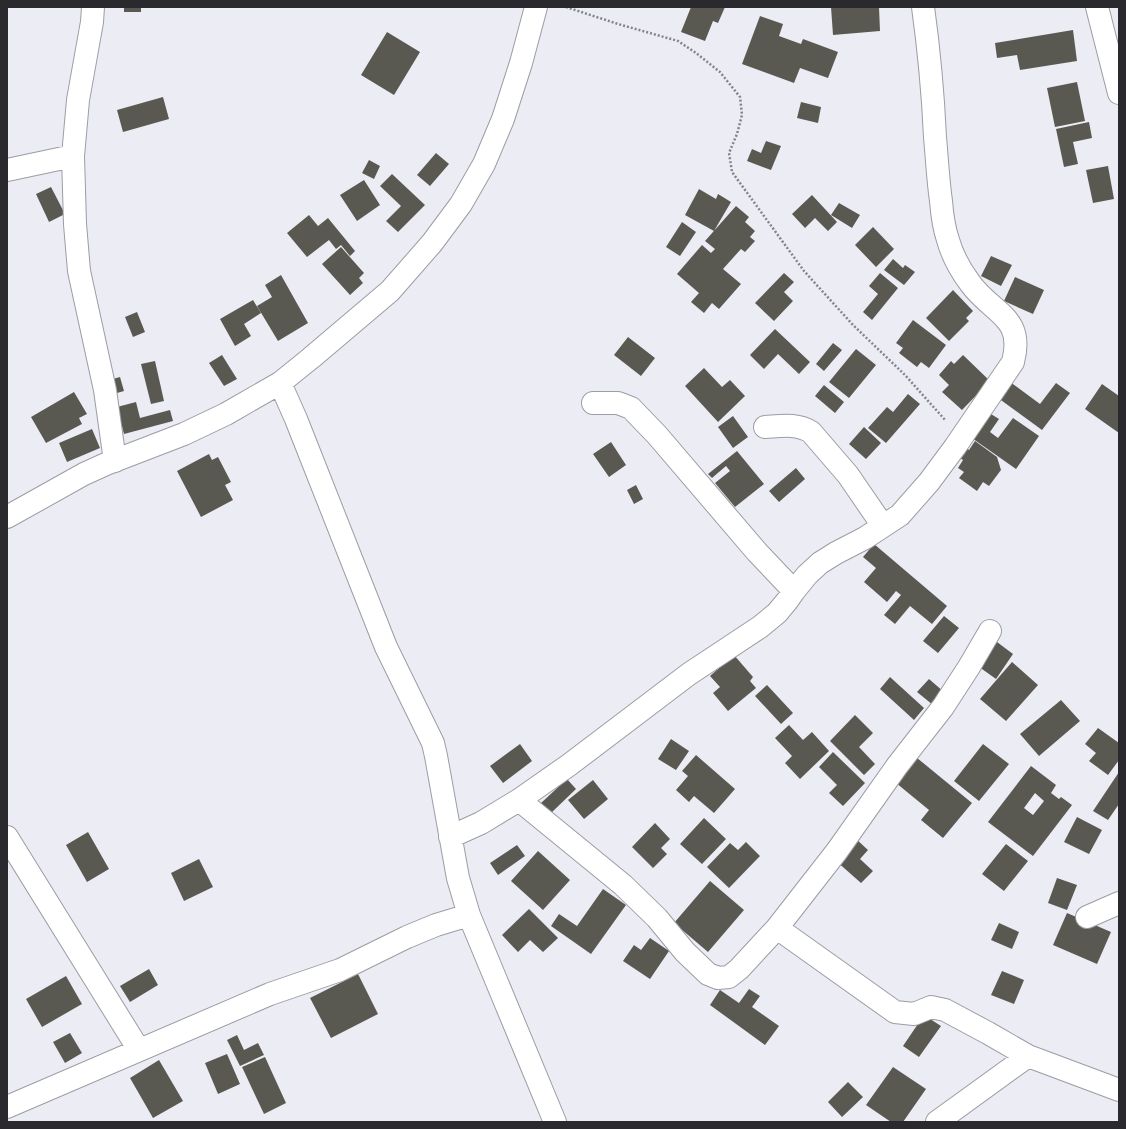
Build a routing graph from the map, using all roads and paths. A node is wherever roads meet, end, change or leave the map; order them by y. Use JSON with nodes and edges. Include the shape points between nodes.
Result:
{"nodes":[{"id":1,"x":93,"y":7,"type":"edge"},
{"id":2,"x":536,"y":7,"type":"edge"},
{"id":3,"x":566,"y":7,"type":"edge"},
{"id":4,"x":923,"y":7,"type":"edge"},
{"id":5,"x":1097,"y":7,"type":"edge"},
{"id":6,"x":1119,"y":93,"type":"edge"},
{"id":7,"x":73,"y":156,"type":"junction"},
{"id":8,"x":7,"y":170,"type":"edge"},
{"id":9,"x":280,"y":383,"type":"junction"},
{"id":10,"x":593,"y":403,"type":"dead end"},
{"id":11,"x":765,"y":427,"type":"dead end"},
{"id":12,"x":961,"y":438,"type":"junction"},
{"id":13,"x":114,"y":461,"type":"junction"},
{"id":14,"x":7,"y":516,"type":"edge"},
{"id":15,"x":883,"y":526,"type":"junction"},
{"id":16,"x":794,"y":591,"type":"junction"},
{"id":17,"x":990,"y":631,"type":"dead end"},
{"id":18,"x":519,"y":800,"type":"junction"},
{"id":19,"x":7,"y":837,"type":"edge"},
{"id":20,"x":450,"y":838,"type":"junction"},
{"id":21,"x":1119,"y":903,"type":"edge"},
{"id":22,"x":469,"y":915,"type":"junction"},
{"id":23,"x":1087,"y":917,"type":"dead end"},
{"id":24,"x":777,"y":928,"type":"junction"},
{"id":25,"x":139,"y":1050,"type":"junction"},
{"id":26,"x":1028,"y":1056,"type":"junction"},
{"id":27,"x":1119,"y":1090,"type":"edge"},
{"id":28,"x":7,"y":1107,"type":"edge"},
{"id":29,"x":554,"y":1122,"type":"edge"},
{"id":30,"x":937,"y":1122,"type":"edge"}],
"edges":[{"from":1,"to":7,"type":"street","via":[[78,100]]},
{"from":2,"to":9,"type":"street","via":[[503,119],[484,164],[461,204],[432,243],[390,291]]},
{"from":3,"to":12,"type":"path","via":[[678,41],[720,72],[740,97],[742,115],[729,153],[732,172],[804,271],[853,325],[905,375]]},
{"from":4,"to":12,"type":"street","via":[[937,171],[948,240],[970,284],[1007,320],[1014,329],[1017,339],[1014,362]]},
{"from":5,"to":6,"type":"street"},
{"from":7,"to":8,"type":"street"},
{"from":7,"to":13,"type":"street","via":[[79,271],[105,390]]},
{"from":9,"to":13,"type":"street","via":[[226,414],[156,446]]},
{"from":9,"to":20,"type":"street","via":[[386,647],[433,743]]},
{"from":10,"to":16,"type":"street","via":[[618,403],[632,408]]},
{"from":11,"to":15,"type":"street","via":[[796,426],[811,432],[848,475]]},
{"from":12,"to":15,"type":"street","via":[[900,515]]},
{"from":13,"to":14,"type":"street","via":[[84,474]]},
{"from":15,"to":16,"type":"street","via":[[820,563]]},
{"from":16,"to":18,"type":"street","via":[[777,613],[760,627],[689,674]]},
{"from":17,"to":24,"type":"street","via":[[943,706]]},
{"from":18,"to":20,"type":"street"},
{"from":18,"to":24,"type":"street","via":[[623,885],[708,974],[718,978],[728,977],[739,969]]},
{"from":19,"to":25,"type":"street"},
{"from":20,"to":22,"type":"street"},
{"from":21,"to":23,"type":"street"},
{"from":22,"to":25,"type":"street","via":[[406,937],[340,970],[270,994]]},
{"from":22,"to":29,"type":"street"},
{"from":24,"to":26,"type":"street","via":[[895,1012],[914,1014],[931,1008],[945,1010]]},
{"from":25,"to":28,"type":"street"},
{"from":26,"to":27,"type":"street"},
{"from":26,"to":30,"type":"street"}]}
